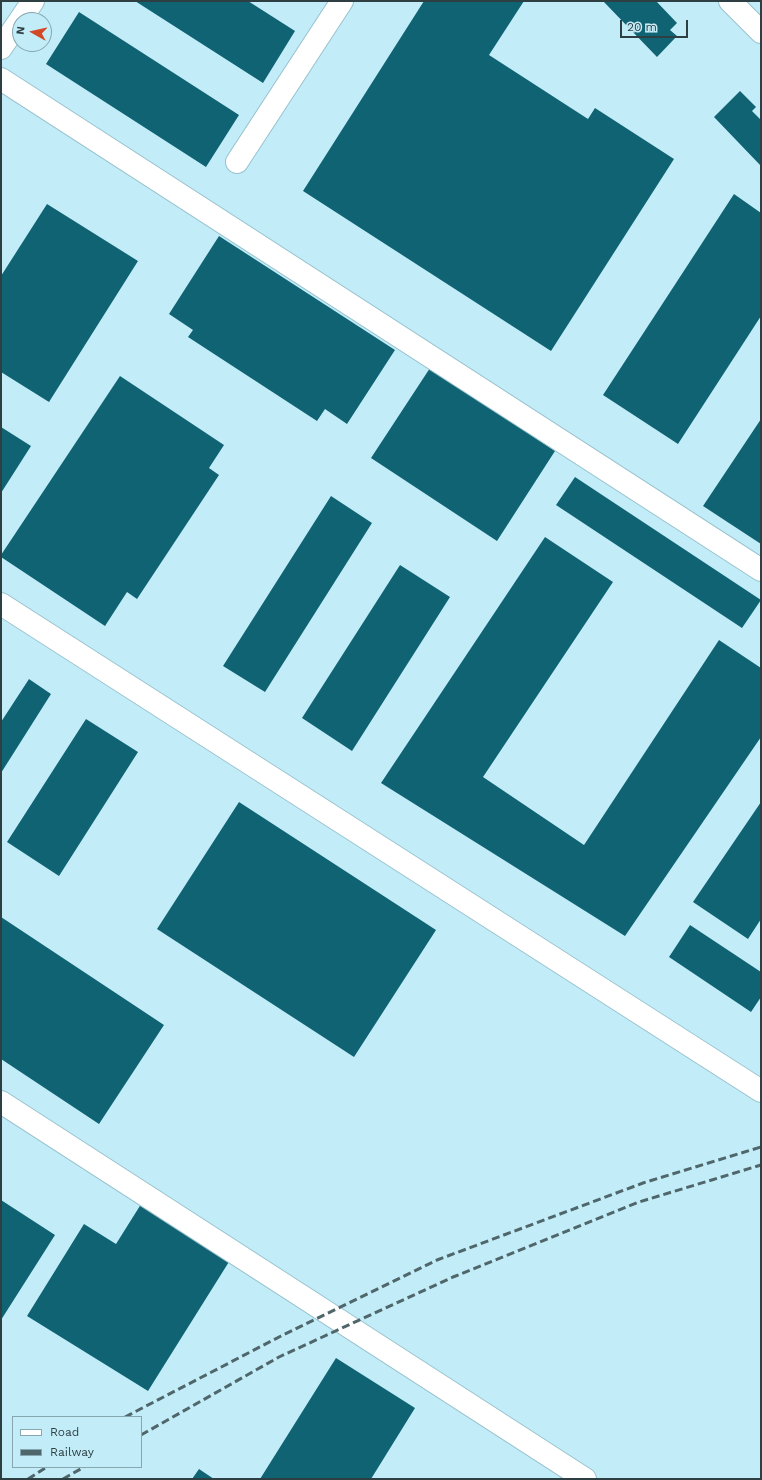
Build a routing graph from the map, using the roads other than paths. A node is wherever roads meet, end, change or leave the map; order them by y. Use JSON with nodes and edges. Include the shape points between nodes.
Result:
{"nodes":[{"id":1,"x":33,"y":1,"type":"edge"},
{"id":2,"x":342,"y":1,"type":"edge"},
{"id":3,"x":730,"y":1,"type":"edge"},
{"id":4,"x":761,"y":32,"type":"edge"},
{"id":5,"x":1,"y":48,"type":"edge"},
{"id":6,"x":1,"y":79,"type":"edge"},
{"id":7,"x":236,"y":162,"type":"dead end"},
{"id":8,"x":761,"y":570,"type":"edge"},
{"id":9,"x":1,"y":604,"type":"edge"},
{"id":10,"x":761,"y":1091,"type":"edge"},
{"id":11,"x":1,"y":1102,"type":"edge"},
{"id":12,"x":585,"y":1479,"type":"edge"}],
"edges":[{"from":1,"to":5,"type":"street"},
{"from":2,"to":7,"type":"street"},
{"from":3,"to":4,"type":"street"},
{"from":6,"to":8,"type":"street"},
{"from":9,"to":10,"type":"street"},
{"from":11,"to":12,"type":"street"}]}
